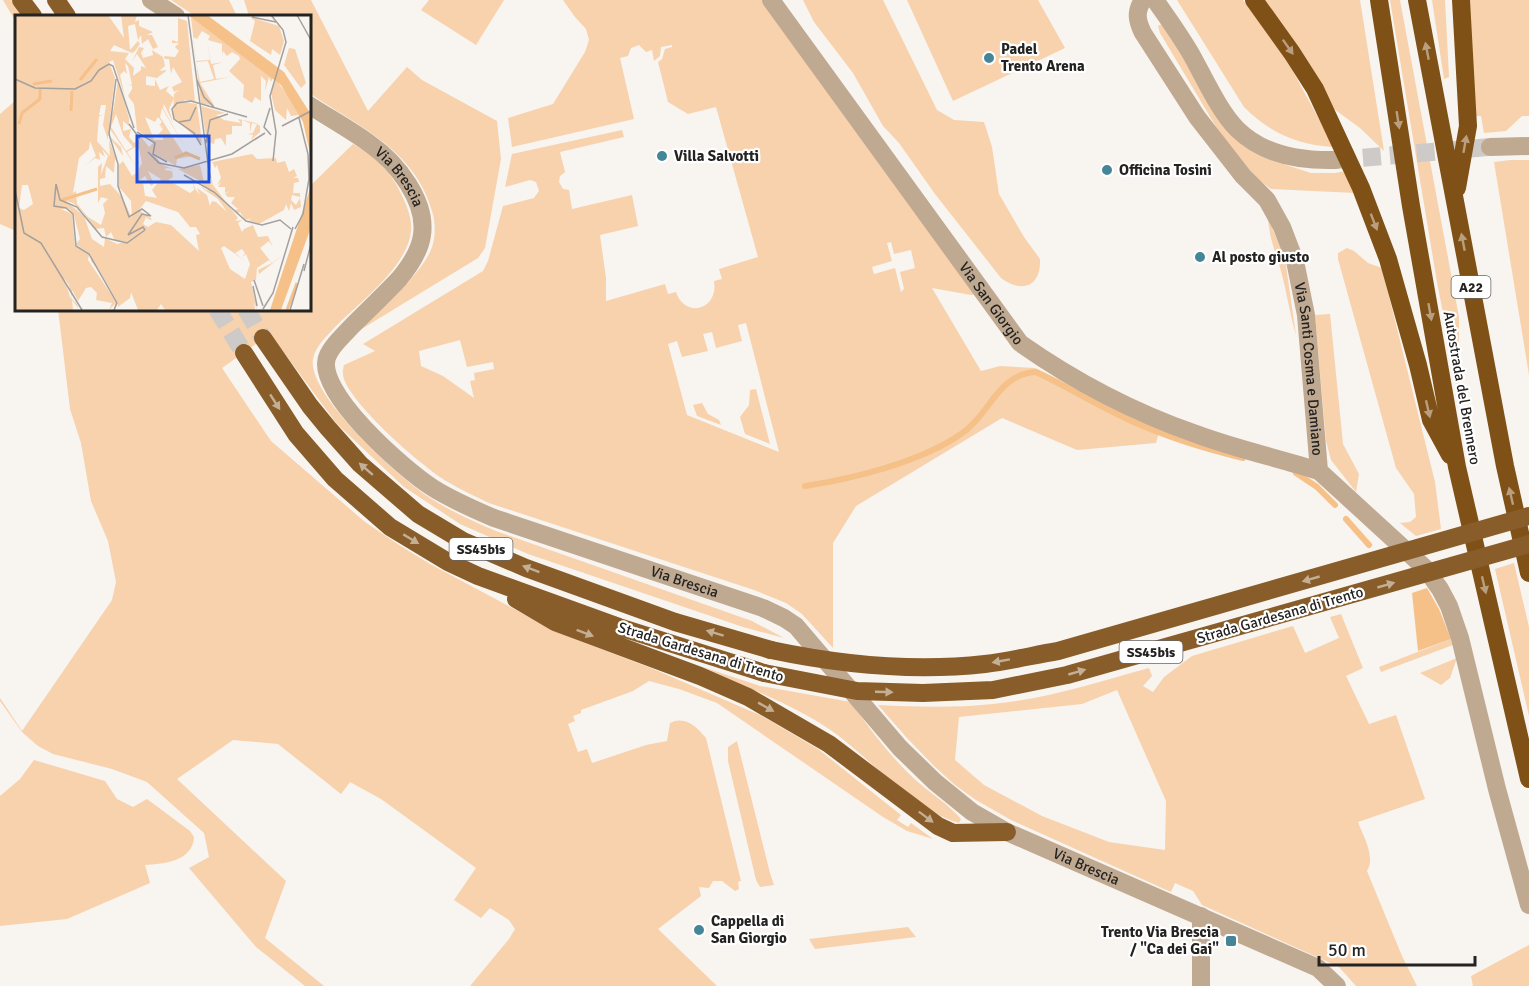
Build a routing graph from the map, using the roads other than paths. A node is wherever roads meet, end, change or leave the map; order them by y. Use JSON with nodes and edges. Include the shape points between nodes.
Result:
{"nodes":[{"id":1,"x":21,"y":0,"type":"edge"},
{"id":2,"x":56,"y":0,"type":"edge"},
{"id":3,"x":152,"y":0,"type":"edge"},
{"id":4,"x":771,"y":0,"type":"edge"},
{"id":5,"x":1143,"y":0,"type":"edge"},
{"id":6,"x":1155,"y":0,"type":"edge"},
{"id":7,"x":1254,"y":0,"type":"edge"},
{"id":8,"x":1379,"y":0,"type":"edge"},
{"id":9,"x":1417,"y":0,"type":"edge"},
{"id":10,"x":1461,"y":0,"type":"edge"},
{"id":11,"x":32,"y":15,"type":"edge"},
{"id":12,"x":66,"y":15,"type":"edge"},
{"id":13,"x":174,"y":15,"type":"edge"},
{"id":14,"x":310,"y":106,"type":"edge"},
{"id":15,"x":1529,"y":146,"type":"edge"},
{"id":16,"x":1490,"y":147,"type":"tunnel mouth"},
{"id":17,"x":1336,"y":160,"type":"tunnel mouth"},
{"id":18,"x":1455,"y":202,"type":"junction"},
{"id":19,"x":263,"y":338,"type":"tunnel mouth"},
{"id":20,"x":244,"y":352,"type":"tunnel mouth"},
{"id":21,"x":1457,"y":467,"type":"junction"},
{"id":22,"x":1319,"y":471,"type":"junction"},
{"id":23,"x":1529,"y":516,"type":"edge"},
{"id":24,"x":1529,"y":544,"type":"edge"},
{"id":25,"x":1529,"y":573,"type":"edge"},
{"id":26,"x":478,"y":576,"type":"junction"},
{"id":27,"x":1529,"y":779,"type":"edge"},
{"id":28,"x":1007,"y":832,"type":"junction"},
{"id":29,"x":1529,"y":905,"type":"edge"},
{"id":30,"x":1201,"y":916,"type":"junction"},
{"id":31,"x":1201,"y":986,"type":"edge"},
{"id":32,"x":1337,"y":986,"type":"edge"}],
"edges":[{"from":1,"to":11,"type":"highway"},
{"from":2,"to":12,"type":"highway"},
{"from":3,"to":13,"type":"street"},
{"from":4,"to":22,"type":"street","name":"Via San Giorgio","via":[[1020,343],[1056,369],[1105,395],[1195,434]]},
{"from":5,"to":22,"type":"street","name":"Via Santi Cosma e Damiano","via":[[1137,14],[1143,33],[1197,117],[1243,177],[1267,200],[1295,261],[1306,315]]},
{"from":6,"to":17,"type":"street","via":[[1236,128],[1258,144],[1294,158]]},
{"from":7,"to":21,"type":"highway","one_way":true,"via":[[1315,89],[1361,188],[1388,259],[1431,420]]},
{"from":8,"to":21,"type":"highway","name":"Autostrada del Brennero","one_way":true},
{"from":18,"to":9,"type":"highway","name":"Autostrada del Brennero","number":"A22","one_way":true},
{"from":18,"to":10,"type":"highway","one_way":true,"via":[[1468,126]]},
{"from":14,"to":28,"type":"street","name":"Via Brescia","via":[[371,144],[389,161],[410,188],[423,224],[413,260],[327,358],[328,379],[360,423],[431,487],[459,503],[784,618],[806,637],[900,748],[935,782],[972,812]]},
{"from":15,"to":16,"type":"street"},
{"from":25,"to":18,"type":"highway","name":"Autostrada del Brennero","number":"A22","one_way":true},
{"from":23,"to":19,"type":"highway","name":"Strada Gardesana di Trento","number":"SS45bis","one_way":true,"bridge":true,"via":[[1058,651],[996,662],[917,668],[822,660],[771,650],[675,621],[526,568],[463,541],[418,514],[360,464],[310,406]]},
{"from":20,"to":26,"type":"highway","name":"Strada Gardesana di Trento","number":"SS45bis","one_way":true,"via":[[296,434],[335,479],[390,527]]},
{"from":21,"to":27,"type":"highway","name":"Autostrada del Brennero","one_way":true},
{"from":22,"to":29,"type":"street","name":"Via Santi Cosma e Damiano","via":[[1425,568],[1449,606]]},
{"from":26,"to":24,"type":"highway","name":"Strada Gardesana di Trento","number":"SS45bis","one_way":true,"bridge":true,"via":[[619,627],[764,673],[857,691],[922,693],[993,690],[1067,675]]},
{"from":26,"to":28,"type":"highway","one_way":true,"via":[[555,621],[748,697],[829,744],[938,826],[953,833]]},
{"from":28,"to":30,"type":"street","name":"Via Brescia"},
{"from":30,"to":31,"type":"street"},
{"from":30,"to":32,"type":"street","name":"Via Brescia","via":[[1318,968]]}]}
